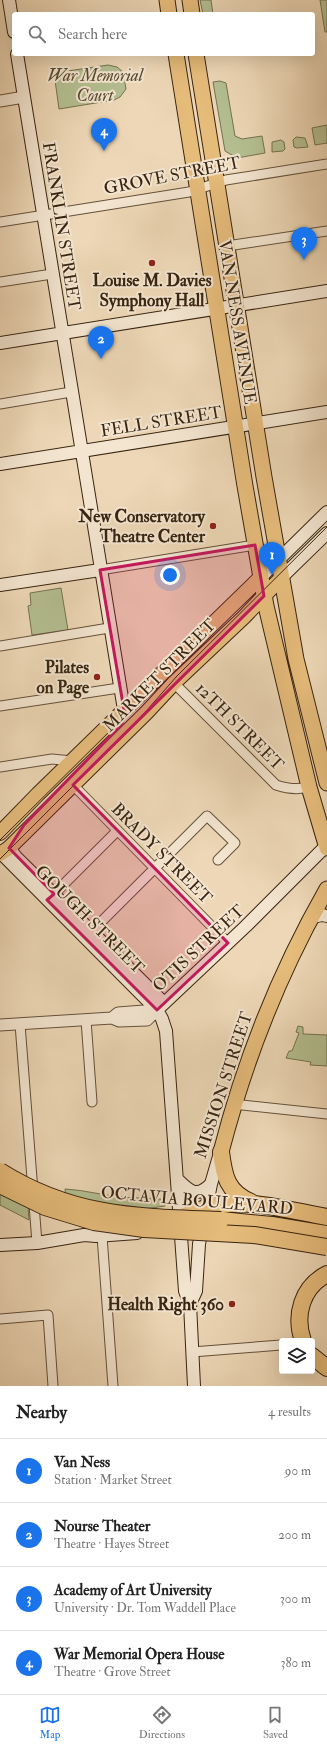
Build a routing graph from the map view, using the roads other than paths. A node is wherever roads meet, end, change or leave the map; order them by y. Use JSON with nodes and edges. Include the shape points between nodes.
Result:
{"nodes":[{"id":1,"x":9,"y":0,"type":"edge"},
{"id":2,"x":167,"y":0,"type":"edge"},
{"id":3,"x":190,"y":0,"type":"edge"},
{"id":4,"x":169,"y":12,"type":"edge"},
{"id":5,"x":192,"y":12,"type":"edge"},
{"id":6,"x":12,"y":19,"type":"edge"},
{"id":7,"x":17,"y":56,"type":"edge"},
{"id":8,"x":176,"y":56,"type":"edge"},
{"id":9,"x":196,"y":56,"type":"edge"},
{"id":10,"x":24,"y":97,"type":"junction"},
{"id":11,"x":0,"y":101,"type":"edge"},
{"id":12,"x":327,"y":164,"type":"edge"},
{"id":13,"x":217,"y":183,"type":"junction"},
{"id":14,"x":198,"y":189,"type":"junction"},
{"id":15,"x":43,"y":215,"type":"junction"},
{"id":16,"x":0,"y":222,"type":"edge"},
{"id":17,"x":327,"y":231,"type":"edge"},
{"id":18,"x":227,"y":246,"type":"junction"},
{"id":19,"x":52,"y":274,"type":"junction"},
{"id":20,"x":0,"y":282,"type":"edge"},
{"id":21,"x":327,"y":291,"type":"edge"},
{"id":22,"x":237,"y":305,"type":"junction"},
{"id":23,"x":217,"y":308,"type":"junction"},
{"id":24,"x":62,"y":334,"type":"junction"},
{"id":25,"x":0,"y":343,"type":"edge"},
{"id":26,"x":71,"y":392,"type":"junction"},
{"id":27,"x":0,"y":404,"type":"edge"},
{"id":28,"x":327,"y":412,"type":"edge"},
{"id":29,"x":256,"y":423,"type":"junction"},
{"id":30,"x":235,"y":426,"type":"junction"},
{"id":31,"x":81,"y":451,"type":"junction"},
{"id":32,"x":0,"y":464,"type":"edge"},
{"id":33,"x":327,"y":512,"type":"edge"},
{"id":34,"x":327,"y":533,"type":"edge"},
{"id":35,"x":255,"y":545,"type":"junction"},
{"id":36,"x":279,"y":559,"type":"junction"},
{"id":37,"x":100,"y":570,"type":"junction"},
{"id":38,"x":261,"y":577,"type":"junction"},
{"id":39,"x":282,"y":577,"type":"junction"},
{"id":40,"x":0,"y":586,"type":"edge"},
{"id":41,"x":264,"y":596,"type":"junction"},
{"id":42,"x":109,"y":628,"type":"junction"},
{"id":43,"x":0,"y":646,"type":"edge"},
{"id":44,"x":174,"y":683,"type":"junction"},
{"id":45,"x":119,"y":688,"type":"junction"},
{"id":46,"x":0,"y":706,"type":"edge"},
{"id":47,"x":124,"y":710,"type":"junction"},
{"id":48,"x":68,"y":766,"type":"junction"},
{"id":49,"x":0,"y":767,"type":"edge"},
{"id":50,"x":327,"y":782,"type":"edge"},
{"id":51,"x":73,"y":785,"type":"junction"},
{"id":52,"x":310,"y":787,"type":"junction"},
{"id":53,"x":2,"y":828,"type":"edge"},
{"id":54,"x":117,"y":831,"type":"junction"},
{"id":55,"x":0,"y":837,"type":"edge"},
{"id":56,"x":327,"y":846,"type":"edge"},
{"id":57,"x":5,"y":853,"type":"edge"},
{"id":58,"x":218,"y":860,"type":"dead end"},
{"id":59,"x":156,"y":868,"type":"junction"},
{"id":60,"x":327,"y":889,"type":"edge"},
{"id":61,"x":51,"y":897,"type":"junction"},
{"id":62,"x":320,"y":917,"type":"edge"},
{"id":63,"x":92,"y":932,"type":"junction"},
{"id":64,"x":228,"y":943,"type":"junction"},
{"id":65,"x":160,"y":1006,"type":"junction"},
{"id":66,"x":86,"y":1020,"type":"junction"},
{"id":67,"x":20,"y":1024,"type":"junction"},
{"id":68,"x":1,"y":1026,"type":"edge"},
{"id":69,"x":92,"y":1102,"type":"dead end"},
{"id":70,"x":234,"y":1104,"type":"junction"},
{"id":71,"x":327,"y":1114,"type":"edge"},
{"id":72,"x":221,"y":1152,"type":"junction"},
{"id":73,"x":0,"y":1171,"type":"edge"},
{"id":74,"x":178,"y":1180,"type":"junction"},
{"id":75,"x":211,"y":1184,"type":"junction"},
{"id":76,"x":0,"y":1185,"type":"edge"},
{"id":77,"x":254,"y":1204,"type":"junction"},
{"id":78,"x":205,"y":1213,"type":"junction"},
{"id":79,"x":327,"y":1217,"type":"edge"},
{"id":80,"x":180,"y":1225,"type":"junction"},
{"id":81,"x":201,"y":1233,"type":"junction"},
{"id":82,"x":327,"y":1233,"type":"edge"},
{"id":83,"x":84,"y":1234,"type":"junction"},
{"id":84,"x":102,"y":1236,"type":"junction"},
{"id":85,"x":37,"y":1243,"type":"junction"},
{"id":86,"x":0,"y":1245,"type":"edge"},
{"id":87,"x":327,"y":1247,"type":"edge"},
{"id":88,"x":327,"y":1274,"type":"edge"},
{"id":89,"x":190,"y":1304,"type":"junction"},
{"id":90,"x":0,"y":1319,"type":"edge"},
{"id":91,"x":301,"y":1337,"type":"edge"},
{"id":92,"x":279,"y":1345,"type":"edge"},
{"id":93,"x":192,"y":1352,"type":"junction"},
{"id":94,"x":315,"y":1358,"type":"edge"},
{"id":95,"x":327,"y":1368,"type":"edge"},
{"id":96,"x":53,"y":1386,"type":"edge"},
{"id":97,"x":112,"y":1386,"type":"edge"},
{"id":98,"x":194,"y":1386,"type":"edge"}],
"edges":[{"from":1,"to":6,"type":"main road"},
{"from":2,"to":4,"type":"highway"},
{"from":3,"to":5,"type":"highway"},
{"from":7,"to":10,"type":"main road","name":"FRANKLIN STREET"},
{"from":8,"to":14,"type":"highway","name":"VAN NESS AVENUE"},
{"from":9,"to":13,"type":"highway","name":"VAN NESS AVENUE"},
{"from":10,"to":11,"type":"street"},
{"from":10,"to":15,"type":"main road","name":"FRANKLIN STREET"},
{"from":12,"to":13,"type":"street","name":"GROVE STREET"},
{"from":13,"to":14,"type":"street","name":"GROVE STREET"},
{"from":13,"to":18,"type":"highway","name":"VAN NESS AVENUE"},
{"from":14,"to":15,"type":"street","name":"GROVE STREET"},
{"from":14,"to":23,"type":"highway","name":"VAN NESS AVENUE"},
{"from":15,"to":16,"type":"street","name":"GROVE STREET"},
{"from":15,"to":19,"type":"main road","name":"FRANKLIN STREET"},
{"from":17,"to":18,"type":"street"},
{"from":18,"to":22,"type":"highway","name":"VAN NESS AVENUE"},
{"from":19,"to":20,"type":"street"},
{"from":19,"to":24,"type":"main road","name":"FRANKLIN STREET"},
{"from":21,"to":22,"type":"main road"},
{"from":22,"to":23,"type":"main road"},
{"from":22,"to":29,"type":"highway","name":"VAN NESS AVENUE"},
{"from":23,"to":24,"type":"main road"},
{"from":23,"to":30,"type":"highway","name":"VAN NESS AVENUE"},
{"from":24,"to":25,"type":"main road"},
{"from":24,"to":26,"type":"main road","name":"FRANKLIN STREET"},
{"from":26,"to":27,"type":"street"},
{"from":26,"to":31,"type":"main road","name":"FRANKLIN STREET"},
{"from":28,"to":29,"type":"main road","name":"FELL STREET"},
{"from":29,"to":30,"type":"main road","name":"FELL STREET"},
{"from":29,"to":36,"type":"highway","name":"VAN NESS AVENUE"},
{"from":30,"to":31,"type":"main road","name":"FELL STREET"},
{"from":30,"to":35,"type":"highway","name":"VAN NESS AVENUE"},
{"from":31,"to":32,"type":"main road","name":"FELL STREET"},
{"from":31,"to":37,"type":"main road","name":"FRANKLIN STREET"},
{"from":33,"to":36,"type":"main road","name":"MARKET STREET"},
{"from":34,"to":39,"type":"main road","name":"MARKET STREET"},
{"from":35,"to":37,"type":"street"},
{"from":35,"to":38,"type":"highway","name":"VAN NESS AVENUE"},
{"from":36,"to":38,"type":"main road","name":"MARKET STREET"},
{"from":36,"to":39,"type":"highway","name":"VAN NESS AVENUE"},
{"from":37,"to":40,"type":"main road"},
{"from":37,"to":42,"type":"main road","name":"FRANKLIN STREET"},
{"from":38,"to":41,"type":"highway","name":"VAN NESS AVENUE"},
{"from":38,"to":47,"type":"main road","name":"MARKET STREET"},
{"from":39,"to":41,"type":"main road","name":"MARKET STREET"},
{"from":39,"to":50,"type":"highway","name":"VAN NESS AVENUE","via":[[296,658]]},
{"from":41,"to":44,"type":"main road","name":"MARKET STREET"},
{"from":41,"to":52,"type":"highway","name":"VAN NESS AVENUE"},
{"from":42,"to":43,"type":"street"},
{"from":42,"to":45,"type":"main road","name":"FRANKLIN STREET"},
{"from":44,"to":51,"type":"main road","name":"MARKET STREET"},
{"from":44,"to":52,"type":"street","name":"12TH STREET","via":[[276,785],[288,789]]},
{"from":45,"to":46,"type":"street"},
{"from":45,"to":47,"type":"main road","name":"FRANKLIN STREET"},
{"from":47,"to":48,"type":"main road","name":"MARKET STREET"},
{"from":47,"to":57,"type":"main road","name":"MARKET STREET","via":[[120,729],[24,825]]},
{"from":48,"to":49,"type":"street","via":[[52,759]]},
{"from":48,"to":53,"type":"main road","name":"MARKET STREET"},
{"from":48,"to":55,"type":"main road","name":"MARKET STREET","via":[[40,800]]},
{"from":51,"to":54,"type":"street","name":"BRADY STREET"},
{"from":51,"to":57,"type":"main road","name":"MARKET STREET"},
{"from":52,"to":56,"type":"highway","name":"VAN NESS AVENUE"},
{"from":54,"to":59,"type":"street","name":"BRADY STREET"},
{"from":54,"to":61,"type":"street"},
{"from":56,"to":64,"type":"main road","name":"OTIS STREET"},
{"from":57,"to":61,"type":"main road","name":"GOUGH STREET"},
{"from":58,"to":59,"type":"street","via":[[235,843],[207,816]]},
{"from":59,"to":63,"type":"street"},
{"from":59,"to":64,"type":"street","name":"BRADY STREET"},
{"from":60,"to":62,"type":"highway","name":"MISSION STREET"},
{"from":61,"to":63,"type":"main road","name":"GOUGH STREET"},
{"from":61,"to":65,"type":"main road","name":"GOUGH STREET"},
{"from":62,"to":70,"type":"highway","name":"MISSION STREET","via":[[278,984]]},
{"from":63,"to":65,"type":"main road","name":"GOUGH STREET"},
{"from":64,"to":65,"type":"main road","name":"OTIS STREET"},
{"from":65,"to":66,"type":"street","via":[[147,1020]]},
{"from":65,"to":74,"type":"main road","name":"OTIS STREET","via":[[166,1032]]},
{"from":66,"to":67,"type":"street"},
{"from":66,"to":69,"type":"street"},
{"from":67,"to":68,"type":"street"},
{"from":67,"to":85,"type":"street"},
{"from":70,"to":71,"type":"street"},
{"from":70,"to":72,"type":"highway","name":"MISSION STREET"},
{"from":72,"to":75,"type":"main road","name":"MISSION STREET"},
{"from":72,"to":77,"type":"highway","via":[[224,1174],[233,1192]]},
{"from":73,"to":82,"type":"highway","name":"OCTAVIA BOULEVARD","bridge":true,"via":[[49,1196],[112,1214],[255,1223]]},
{"from":74,"to":75,"type":"main road","via":[[194,1193]]},
{"from":74,"to":80,"type":"main road","name":"OTIS STREET"},
{"from":75,"to":78,"type":"main road","name":"MISSION STREET"},
{"from":76,"to":87,"type":"highway","name":"OCTAVIA BOULEVARD","bridge":true,"via":[[45,1207],[94,1222],[144,1229],[254,1235]]},
{"from":77,"to":78,"type":"highway","via":[[234,1203]]},
{"from":77,"to":79,"type":"highway"},
{"from":78,"to":80,"type":"highway"},
{"from":78,"to":81,"type":"main road","name":"MISSION STREET"},
{"from":78,"to":82,"type":"main road"},
{"from":80,"to":81,"type":"main road"},
{"from":80,"to":83,"type":"main road","via":[[149,1220],[93,1228]]},
{"from":80,"to":84,"type":"main road","via":[[154,1232]]},
{"from":80,"to":89,"type":"main road","name":"MISSION STREET","via":[[185,1291]]},
{"from":81,"to":87,"type":"main road","via":[[256,1236]]},
{"from":81,"to":89,"type":"main road","name":"MISSION STREET","via":[[196,1291]]},
{"from":83,"to":84,"type":"main road"},
{"from":83,"to":85,"type":"main road"},
{"from":84,"to":97,"type":"street"},
{"from":85,"to":86,"type":"main road"},
{"from":88,"to":91,"type":"highway","via":[[310,1287],[302,1301],[298,1317]]},
{"from":89,"to":93,"type":"main road","name":"MISSION STREET"},
{"from":90,"to":96,"type":"street","via":[[48,1315]]},
{"from":92,"to":93,"type":"street"},
{"from":93,"to":98,"type":"main road","name":"MISSION STREET"},
{"from":94,"to":95,"type":"highway"}]}
